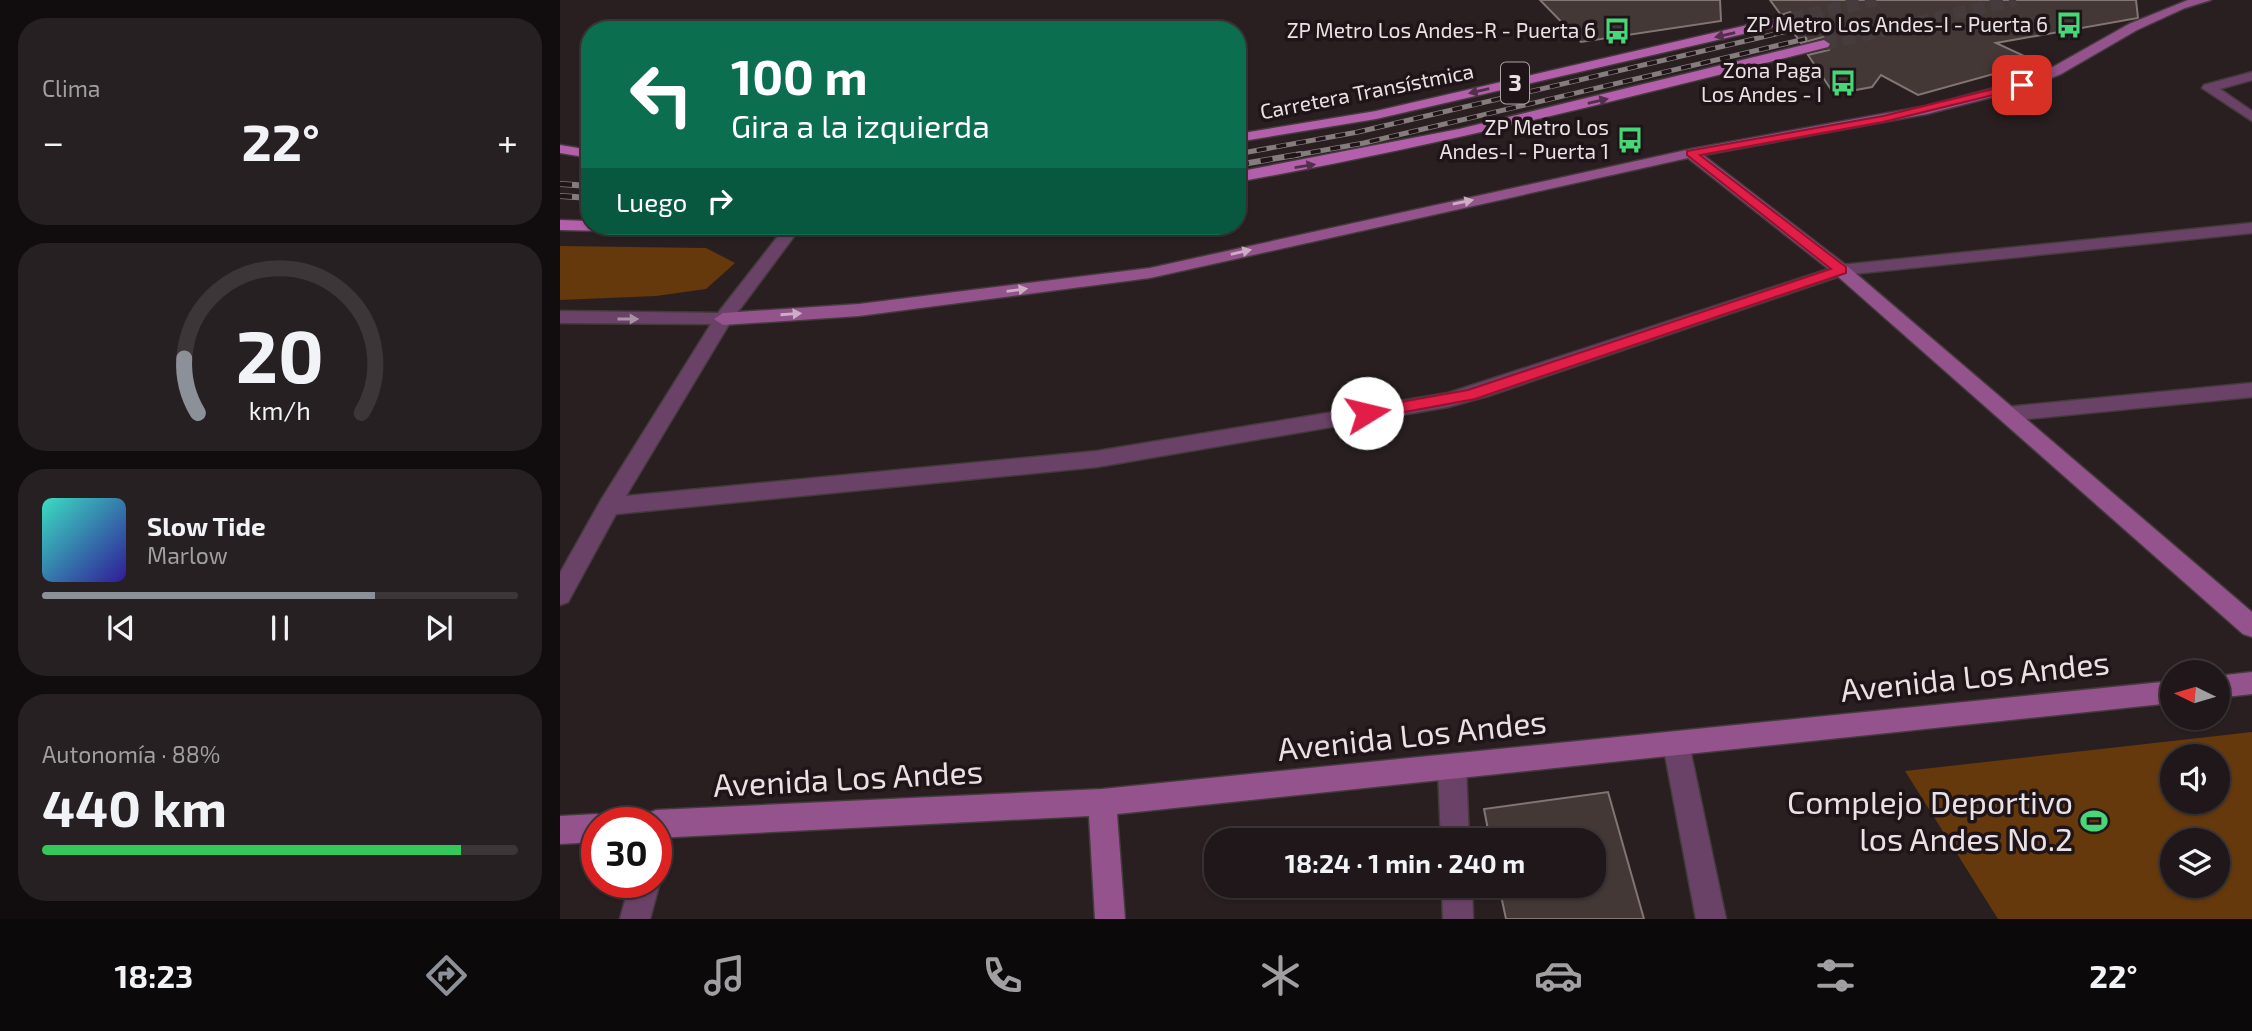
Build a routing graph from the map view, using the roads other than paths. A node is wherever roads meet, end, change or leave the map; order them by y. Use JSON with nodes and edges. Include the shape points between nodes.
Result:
{"nodes":[{"id":1,"x":2204,"y":0,"type":"edge"},
{"id":2,"x":1791,"y":19,"type":"tunnel mouth"},
{"id":3,"x":1824,"y":44,"type":"tunnel mouth"},
{"id":4,"x":2252,"y":76,"type":"edge"},
{"id":5,"x":2252,"y":117,"type":"edge"},
{"id":6,"x":1246,"y":137,"type":"edge"},
{"id":7,"x":560,"y":149,"type":"edge"},
{"id":8,"x":581,"y":152,"type":"edge"},
{"id":9,"x":1691,"y":153,"type":"junction"},
{"id":10,"x":560,"y":164,"type":"edge"},
{"id":11,"x":581,"y":166,"type":"edge"},
{"id":12,"x":1246,"y":175,"type":"edge"},
{"id":13,"x":560,"y":225,"type":"edge"},
{"id":14,"x":581,"y":225,"type":"edge"},
{"id":15,"x":2252,"y":228,"type":"edge"},
{"id":16,"x":787,"y":235,"type":"edge"},
{"id":17,"x":1841,"y":270,"type":"junction"},
{"id":18,"x":560,"y":317,"type":"edge"},
{"id":19,"x":723,"y":319,"type":"junction"},
{"id":20,"x":2252,"y":390,"type":"edge"},
{"id":21,"x":2007,"y":414,"type":"junction"},
{"id":22,"x":609,"y":506,"type":"junction"},
{"id":23,"x":560,"y":595,"type":"edge"},
{"id":24,"x":2252,"y":627,"type":"edge"},
{"id":25,"x":2252,"y":683,"type":"edge"},
{"id":26,"x":2230,"y":686,"type":"edge"},
{"id":27,"x":2160,"y":693,"type":"edge"},
{"id":28,"x":1676,"y":744,"type":"junction"},
{"id":29,"x":1452,"y":768,"type":"junction"},
{"id":30,"x":1102,"y":802,"type":"junction"},
{"id":31,"x":672,"y":828,"type":"edge"},
{"id":32,"x":1454,"y":828,"type":"edge"},
{"id":33,"x":581,"y":829,"type":"edge"},
{"id":34,"x":560,"y":830,"type":"edge"},
{"id":35,"x":641,"y":898,"type":"edge"},
{"id":36,"x":1457,"y":898,"type":"edge"},
{"id":37,"x":635,"y":919,"type":"edge"},
{"id":38,"x":1110,"y":919,"type":"edge"},
{"id":39,"x":1458,"y":919,"type":"edge"},
{"id":40,"x":1711,"y":919,"type":"edge"}],
"edges":[{"from":1,"to":9,"type":"street","via":[[2181,5],[2022,85],[1883,119]]},
{"from":2,"to":6,"type":"main road","name":"Carretera Transístmica","number":"3","one_way":true,"via":[[1364,118]]},
{"from":12,"to":3,"type":"main road","number":"3","one_way":true,"via":[[1364,155]]},
{"from":4,"to":5,"type":"street","via":[[2209,88]]},
{"from":7,"to":8,"type":"main road"},
{"from":9,"to":17,"type":"street"},
{"from":19,"to":9,"type":"street","one_way":true,"via":[[859,310],[1150,272]]},
{"from":10,"to":11,"type":"main road"},
{"from":13,"to":14,"type":"main road"},
{"from":15,"to":17,"type":"street"},
{"from":16,"to":19,"type":"street"},
{"from":17,"to":21,"type":"street"},
{"from":17,"to":22,"type":"street","via":[[1448,400],[1097,459]]},
{"from":18,"to":19,"type":"street","one_way":true},
{"from":19,"to":22,"type":"street"},
{"from":20,"to":21,"type":"street"},
{"from":21,"to":24,"type":"street"},
{"from":22,"to":23,"type":"street"},
{"from":25,"to":26,"type":"street"},
{"from":27,"to":28,"type":"street","name":"Avenida Los Andes"},
{"from":28,"to":29,"type":"street","name":"Avenida Los Andes"},
{"from":28,"to":40,"type":"street"},
{"from":29,"to":30,"type":"street","name":"Avenida Los Andes"},
{"from":29,"to":32,"type":"street"},
{"from":30,"to":31,"type":"street","name":"Avenida Los Andes"},
{"from":30,"to":38,"type":"street"},
{"from":33,"to":34,"type":"street"},
{"from":35,"to":37,"type":"street"},
{"from":36,"to":39,"type":"street"}]}
